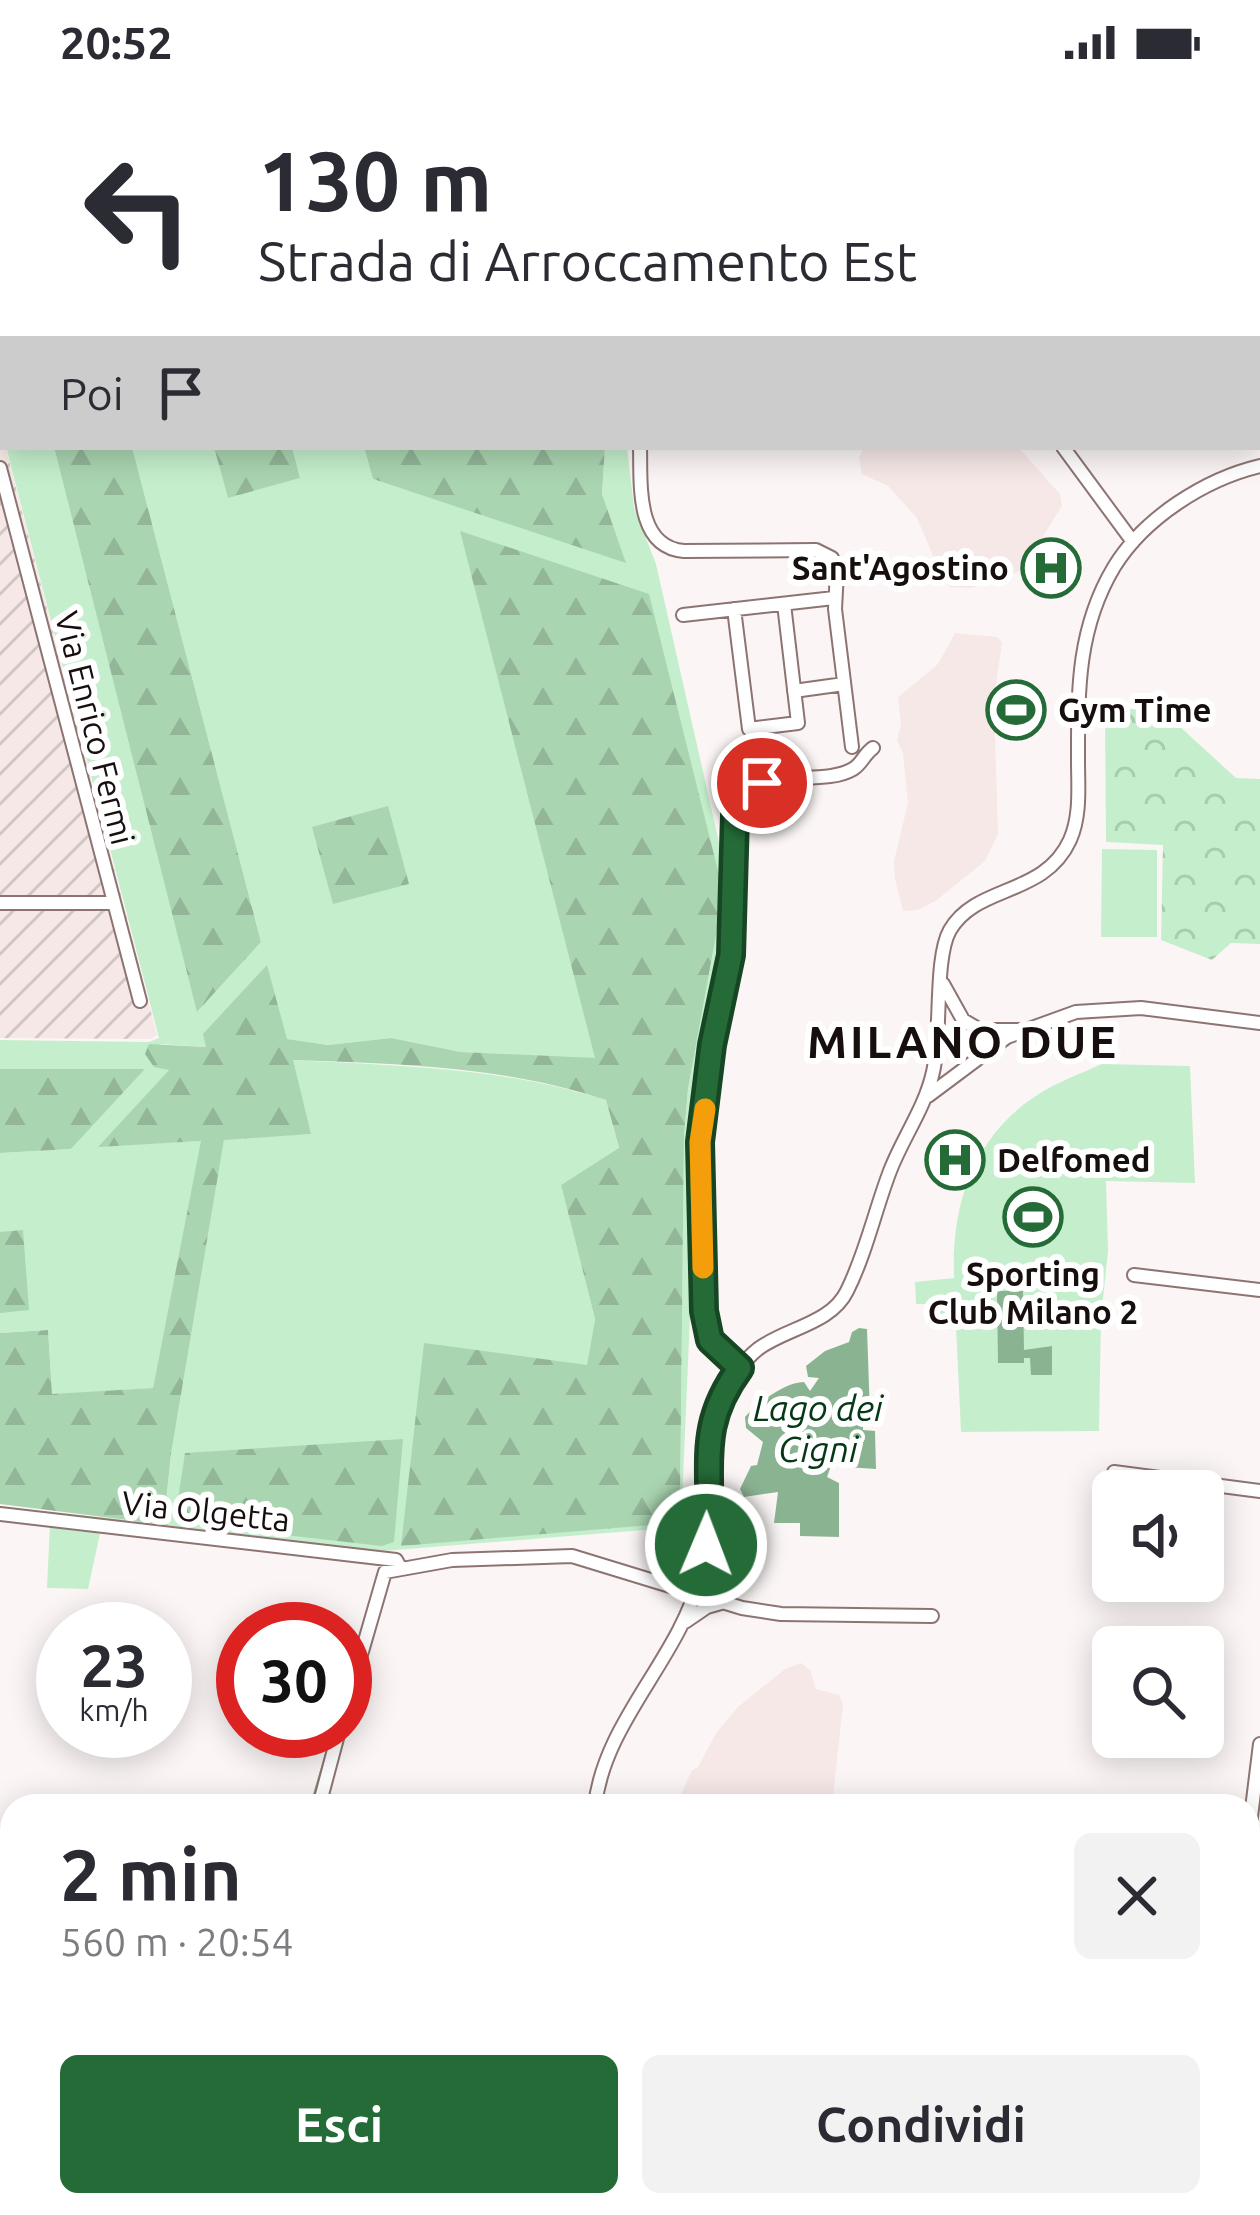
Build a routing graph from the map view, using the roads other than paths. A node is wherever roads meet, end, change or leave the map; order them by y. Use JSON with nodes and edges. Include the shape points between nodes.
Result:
{"nodes":[{"id":1,"x":640,"y":450,"type":"edge"},
{"id":2,"x":1066,"y":450,"type":"edge"},
{"id":3,"x":1260,"y":466,"type":"edge"},
{"id":4,"x":0,"y":470,"type":"edge"},
{"id":5,"x":1133,"y":542,"type":"junction"},
{"id":6,"x":834,"y":598,"type":"junction"},
{"id":7,"x":784,"y":604,"type":"junction"},
{"id":8,"x":734,"y":609,"type":"junction"},
{"id":9,"x":683,"y":615,"type":"dead end"},
{"id":10,"x":844,"y":684,"type":"junction"},
{"id":11,"x":794,"y":691,"type":"junction"},
{"id":12,"x":851,"y":747,"type":"dead end"},
{"id":13,"x":873,"y":748,"type":"dead end"},
{"id":14,"x":0,"y":903,"type":"edge"},
{"id":15,"x":112,"y":903,"type":"junction"},
{"id":16,"x":942,"y":983,"type":"junction"},
{"id":17,"x":140,"y":1001,"type":"dead end"},
{"id":18,"x":1260,"y":1012,"type":"edge"},
{"id":19,"x":1226,"y":1019,"type":"junction"},
{"id":20,"x":963,"y":1020,"type":"junction"},
{"id":21,"x":1260,"y":1023,"type":"edge"},
{"id":22,"x":980,"y":1030,"type":"junction"},
{"id":23,"x":1020,"y":1030,"type":"junction"},
{"id":24,"x":940,"y":1031,"type":"junction"},
{"id":25,"x":938,"y":1052,"type":"junction"},
{"id":26,"x":982,"y":1054,"type":"junction"},
{"id":27,"x":962,"y":1068,"type":"junction"},
{"id":28,"x":927,"y":1097,"type":"junction"},
{"id":29,"x":1134,"y":1275,"type":"dead end"},
{"id":30,"x":1260,"y":1290,"type":"edge"},
{"id":31,"x":740,"y":1368,"type":"junction"},
{"id":32,"x":1224,"y":1486,"type":"edge"},
{"id":33,"x":1260,"y":1491,"type":"edge"},
{"id":34,"x":0,"y":1514,"type":"edge"},
{"id":35,"x":703,"y":1567,"type":"junction"},
{"id":36,"x":401,"y":1569,"type":"junction"},
{"id":37,"x":673,"y":1587,"type":"junction"},
{"id":38,"x":695,"y":1594,"type":"junction"},
{"id":39,"x":722,"y":1603,"type":"junction"},
{"id":40,"x":932,"y":1616,"type":"dead end"},
{"id":41,"x":372,"y":1617,"type":"edge"},
{"id":42,"x":684,"y":1623,"type":"junction"},
{"id":43,"x":1260,"y":1744,"type":"edge"},
{"id":44,"x":332,"y":1758,"type":"edge"},
{"id":45,"x":322,"y":1794,"type":"edge"},
{"id":46,"x":596,"y":1794,"type":"edge"},
{"id":47,"x":1254,"y":1794,"type":"edge"}],
"edges":[{"from":1,"to":6,"type":"street","via":[[643,505],[659,543],[676,550],[822,551],[836,566]]},
{"from":2,"to":5,"type":"street"},
{"from":3,"to":5,"type":"street","via":[[1190,496]]},
{"from":4,"to":15,"type":"street","name":"Via Enrico Fermi"},
{"from":5,"to":16,"type":"street","via":[[1103,588],[1082,650],[1078,811],[1070,841],[1038,878],[961,916],[942,949]]},
{"from":6,"to":7,"type":"street"},
{"from":6,"to":10,"type":"street"},
{"from":7,"to":8,"type":"street"},
{"from":7,"to":11,"type":"street"},
{"from":8,"to":9,"type":"street"},
{"from":8,"to":11,"type":"street","via":[[749,729],[798,723]]},
{"from":10,"to":11,"type":"street"},
{"from":10,"to":12,"type":"street"},
{"from":13,"to":31,"type":"street","via":[[850,770],[756,784],[735,815],[731,955],[700,1142],[704,1311],[710,1340]]},
{"from":14,"to":15,"type":"street"},
{"from":15,"to":17,"type":"street","name":"Via Enrico Fermi"},
{"from":16,"to":20,"type":"street"},
{"from":16,"to":24,"type":"street"},
{"from":18,"to":19,"type":"street"},
{"from":19,"to":21,"type":"street"},
{"from":19,"to":23,"type":"street","via":[[1119,1007]]},
{"from":20,"to":22,"type":"street"},
{"from":20,"to":24,"type":"street"},
{"from":22,"to":23,"type":"street"},
{"from":22,"to":26,"type":"street"},
{"from":23,"to":26,"type":"street"},
{"from":24,"to":25,"type":"street"},
{"from":25,"to":27,"type":"street"},
{"from":25,"to":28,"type":"street"},
{"from":26,"to":27,"type":"street"},
{"from":27,"to":28,"type":"street"},
{"from":28,"to":31,"type":"street","via":[[890,1170],[845,1295]]},
{"from":29,"to":30,"type":"street"},
{"from":31,"to":35,"type":"street","via":[[710,1424]]},
{"from":32,"to":33,"type":"street"},
{"from":34,"to":36,"type":"street","name":"Via Olgetta","via":[[396,1560]]},
{"from":35,"to":37,"type":"street"},
{"from":35,"to":38,"type":"street"},
{"from":35,"to":39,"type":"street"},
{"from":36,"to":37,"type":"street","via":[[572,1556]]},
{"from":36,"to":41,"type":"street","via":[[385,1572]]},
{"from":37,"to":38,"type":"street"},
{"from":37,"to":42,"type":"street"},
{"from":38,"to":39,"type":"street"},
{"from":38,"to":42,"type":"street"},
{"from":39,"to":40,"type":"street","via":[[781,1614]]},
{"from":39,"to":42,"type":"street"},
{"from":42,"to":46,"type":"street","via":[[612,1747]]},
{"from":43,"to":47,"type":"street"},
{"from":44,"to":45,"type":"street"}]}
